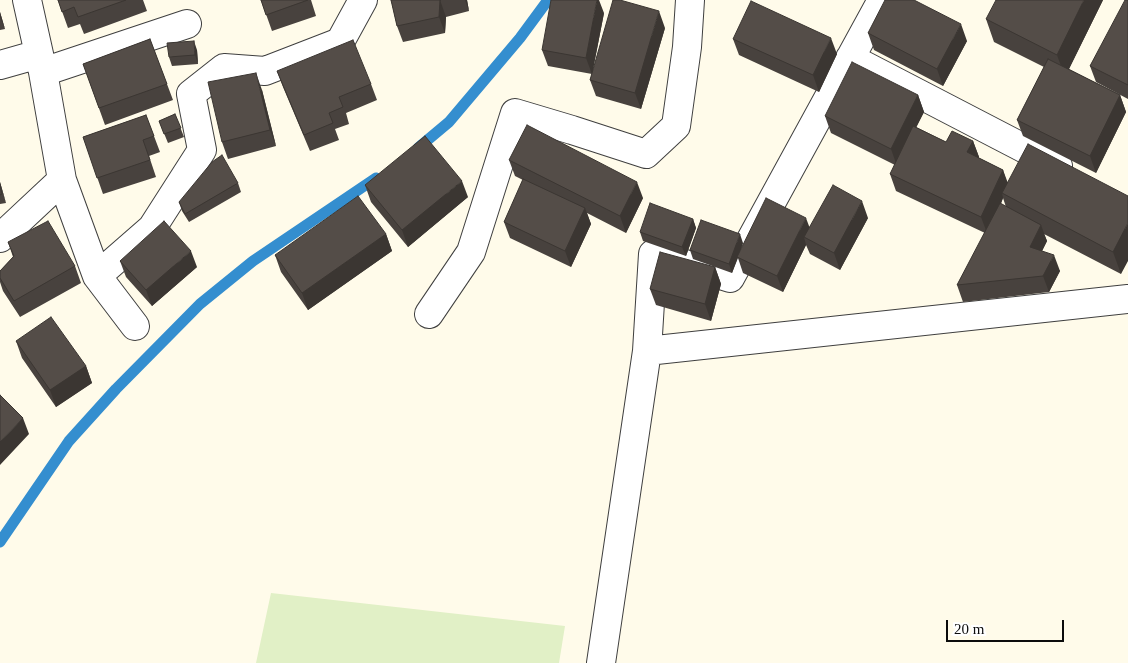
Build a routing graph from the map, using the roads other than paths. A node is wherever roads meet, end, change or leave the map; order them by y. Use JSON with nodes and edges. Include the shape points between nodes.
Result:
{"nodes":[{"id":1,"x":27,"y":0,"type":"edge"},
{"id":2,"x":363,"y":0,"type":"edge"},
{"id":3,"x":690,"y":0,"type":"edge"},
{"id":4,"x":882,"y":0,"type":"edge"},
{"id":5,"x":187,"y":24,"type":"dead end"},
{"id":6,"x":850,"y":58,"type":"junction"},
{"id":7,"x":41,"y":63,"type":"junction"},
{"id":8,"x":0,"y":65,"type":"edge"},
{"id":9,"x":1076,"y":175,"type":"edge"},
{"id":10,"x":62,"y":180,"type":"junction"},
{"id":11,"x":0,"y":238,"type":"edge"},
{"id":12,"x":98,"y":276,"type":"junction"},
{"id":13,"x":1128,"y":300,"type":"edge"},
{"id":14,"x":429,"y":314,"type":"dead end"},
{"id":15,"x":135,"y":326,"type":"dead end"},
{"id":16,"x":647,"y":351,"type":"junction"},
{"id":17,"x":601,"y":663,"type":"edge"}],
"edges":[{"from":1,"to":7,"type":"street"},
{"from":2,"to":12,"type":"street","via":[[340,42],[266,71],[224,68],[191,94],[202,150],[152,228]]},
{"from":3,"to":14,"type":"street","via":[[676,126],[646,154],[515,113],[470,252]]},
{"from":4,"to":6,"type":"street"},
{"from":5,"to":7,"type":"street"},
{"from":6,"to":9,"type":"street"},
{"from":6,"to":16,"type":"street","via":[[730,278],[653,254]]},
{"from":7,"to":8,"type":"street"},
{"from":7,"to":10,"type":"street"},
{"from":10,"to":11,"type":"street"},
{"from":10,"to":12,"type":"street"},
{"from":12,"to":15,"type":"street"},
{"from":13,"to":16,"type":"street"},
{"from":16,"to":17,"type":"street"}]}
